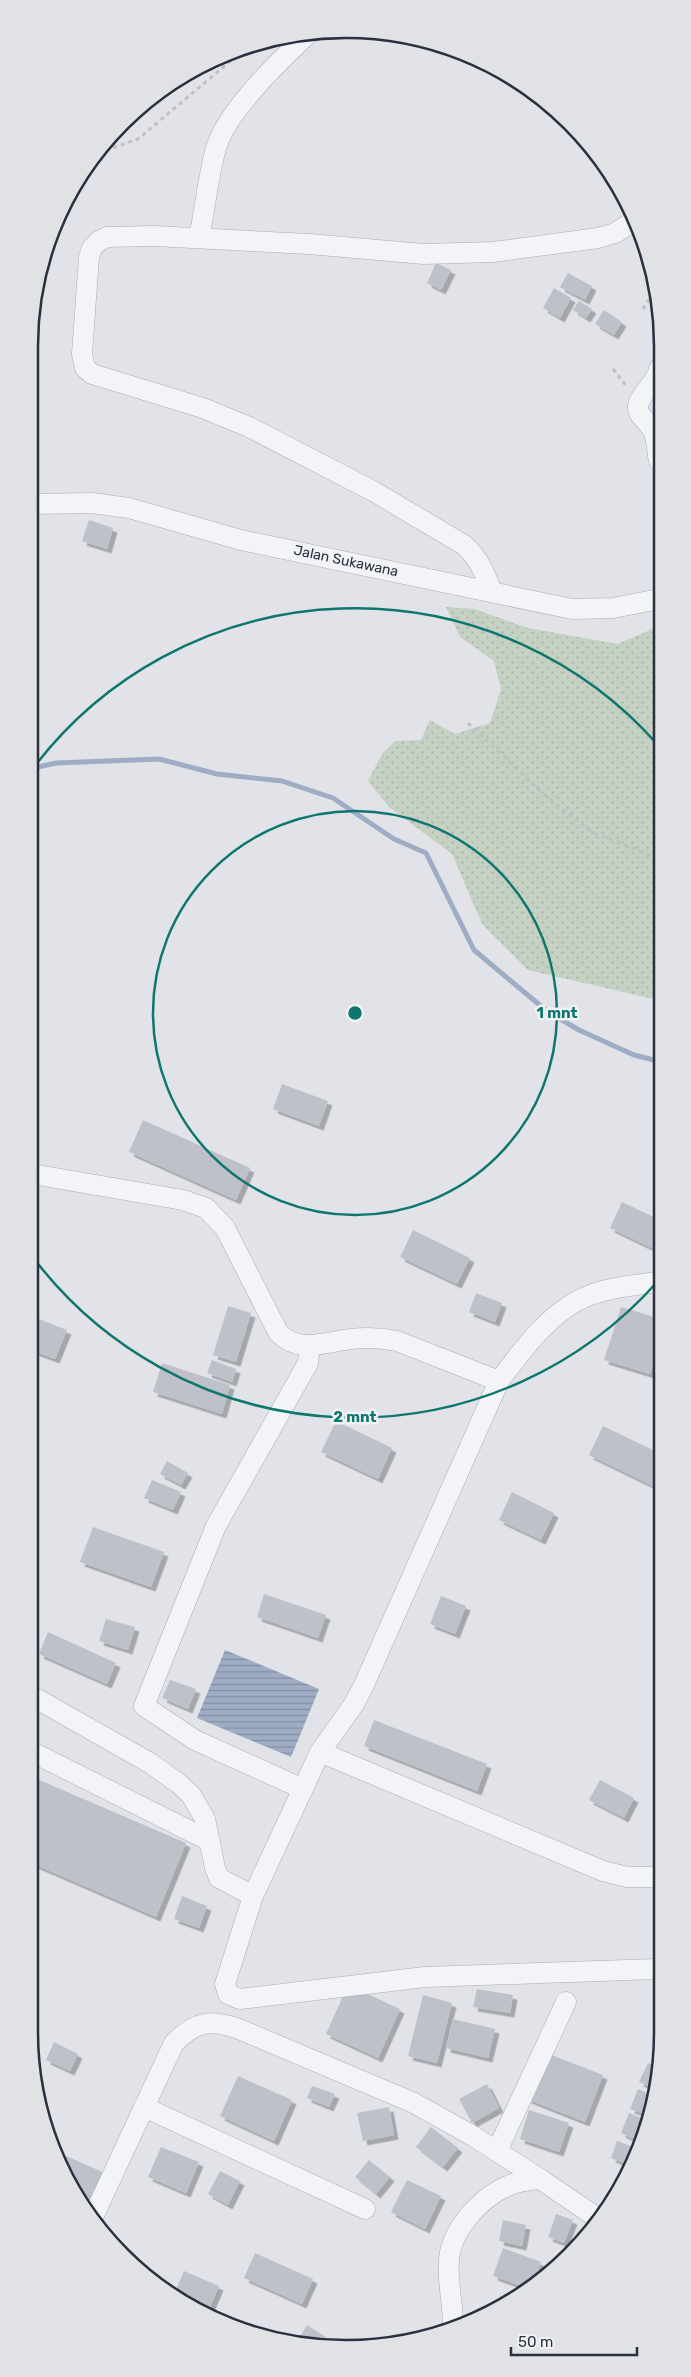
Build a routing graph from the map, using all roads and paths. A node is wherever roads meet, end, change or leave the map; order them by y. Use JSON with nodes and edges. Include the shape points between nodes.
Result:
{"nodes":[{"id":1,"x":302,"y":40,"type":"edge"},
{"id":2,"x":233,"y":59,"type":"edge"},
{"id":3,"x":108,"y":150,"type":"edge"},
{"id":4,"x":629,"y":225,"type":"edge"},
{"id":5,"x":199,"y":238,"type":"junction"},
{"id":6,"x":650,"y":299,"type":"edge"},
{"id":7,"x":643,"y":309,"type":"dead end"},
{"id":8,"x":654,"y":381,"type":"edge"},
{"id":9,"x":654,"y":433,"type":"edge"},
{"id":10,"x":38,"y":504,"type":"edge"},
{"id":11,"x":492,"y":592,"type":"junction"},
{"id":12,"x":654,"y":601,"type":"edge"},
{"id":13,"x":468,"y":723,"type":"dead end"},
{"id":14,"x":654,"y":857,"type":"edge"},
{"id":15,"x":38,"y":1175,"type":"edge"},
{"id":16,"x":654,"y":1283,"type":"edge"},
{"id":17,"x":310,"y":1345,"type":"junction"},
{"id":18,"x":499,"y":1382,"type":"junction"},
{"id":19,"x":38,"y":1699,"type":"edge"},
{"id":20,"x":320,"y":1752,"type":"junction"},
{"id":21,"x":38,"y":1755,"type":"edge"},
{"id":22,"x":303,"y":1789,"type":"junction"},
{"id":23,"x":210,"y":1841,"type":"junction"},
{"id":24,"x":654,"y":1878,"type":"edge"},
{"id":25,"x":253,"y":1896,"type":"junction"},
{"id":26,"x":654,"y":1969,"type":"edge"},
{"id":27,"x":566,"y":2002,"type":"dead end"},
{"id":28,"x":144,"y":2107,"type":"junction"},
{"id":29,"x":497,"y":2152,"type":"junction"},
{"id":30,"x":540,"y":2179,"type":"junction"},
{"id":31,"x":365,"y":2209,"type":"dead end"},
{"id":32,"x":95,"y":2212,"type":"edge"},
{"id":33,"x":593,"y":2215,"type":"edge"},
{"id":34,"x":453,"y":2320,"type":"edge"}],
"edges":[{"from":1,"to":5,"type":"street","via":[[241,105],[225,128],[216,148]]},
{"from":2,"to":3,"type":"path","via":[[138,139]]},
{"from":4,"to":5,"type":"street","via":[[615,233],[583,241],[460,254]]},
{"from":5,"to":11,"type":"street","via":[[107,237],[92,248],[82,354],[85,368],[92,374],[228,417],[358,483],[464,545],[482,568]]},
{"from":6,"to":7,"type":"path"},
{"from":8,"to":9,"type":"street","via":[[637,408]]},
{"from":10,"to":11,"type":"street","name":"Jalan Sukawana","via":[[92,503],[129,508],[241,540]]},
{"from":11,"to":12,"type":"street","name":"Jalan Sukawana","via":[[586,610]]},
{"from":13,"to":14,"type":"path","via":[[540,791],[592,832]]},
{"from":15,"to":17,"type":"street","via":[[183,1200],[206,1208],[225,1228],[278,1332],[293,1343]]},
{"from":16,"to":18,"type":"street","via":[[608,1290],[575,1303],[525,1347]]},
{"from":17,"to":18,"type":"street","via":[[353,1338],[383,1338],[398,1341]]},
{"from":17,"to":22,"type":"street","via":[[308,1363],[216,1526],[144,1706],[195,1740]]},
{"from":18,"to":20,"type":"street","via":[[359,1696]]},
{"from":19,"to":23,"type":"street","via":[[150,1763],[178,1783],[199,1807]]},
{"from":20,"to":22,"type":"street"},
{"from":20,"to":24,"type":"street","via":[[603,1871]]},
{"from":21,"to":23,"type":"street"},
{"from":22,"to":25,"type":"street"},
{"from":23,"to":25,"type":"street","via":[[219,1878]]},
{"from":25,"to":26,"type":"street","via":[[225,1984],[228,1994],[240,1999],[294,1990],[425,1977]]},
{"from":27,"to":29,"type":"street"},
{"from":28,"to":29,"type":"street","via":[[174,2043],[190,2028],[211,2022],[224,2024],[414,2103]]},
{"from":28,"to":31,"type":"street"},
{"from":28,"to":32,"type":"street"},
{"from":29,"to":30,"type":"street"},
{"from":30,"to":33,"type":"street"},
{"from":30,"to":34,"type":"street","via":[[510,2185],[487,2199],[453,2241],[448,2274]]}]}
